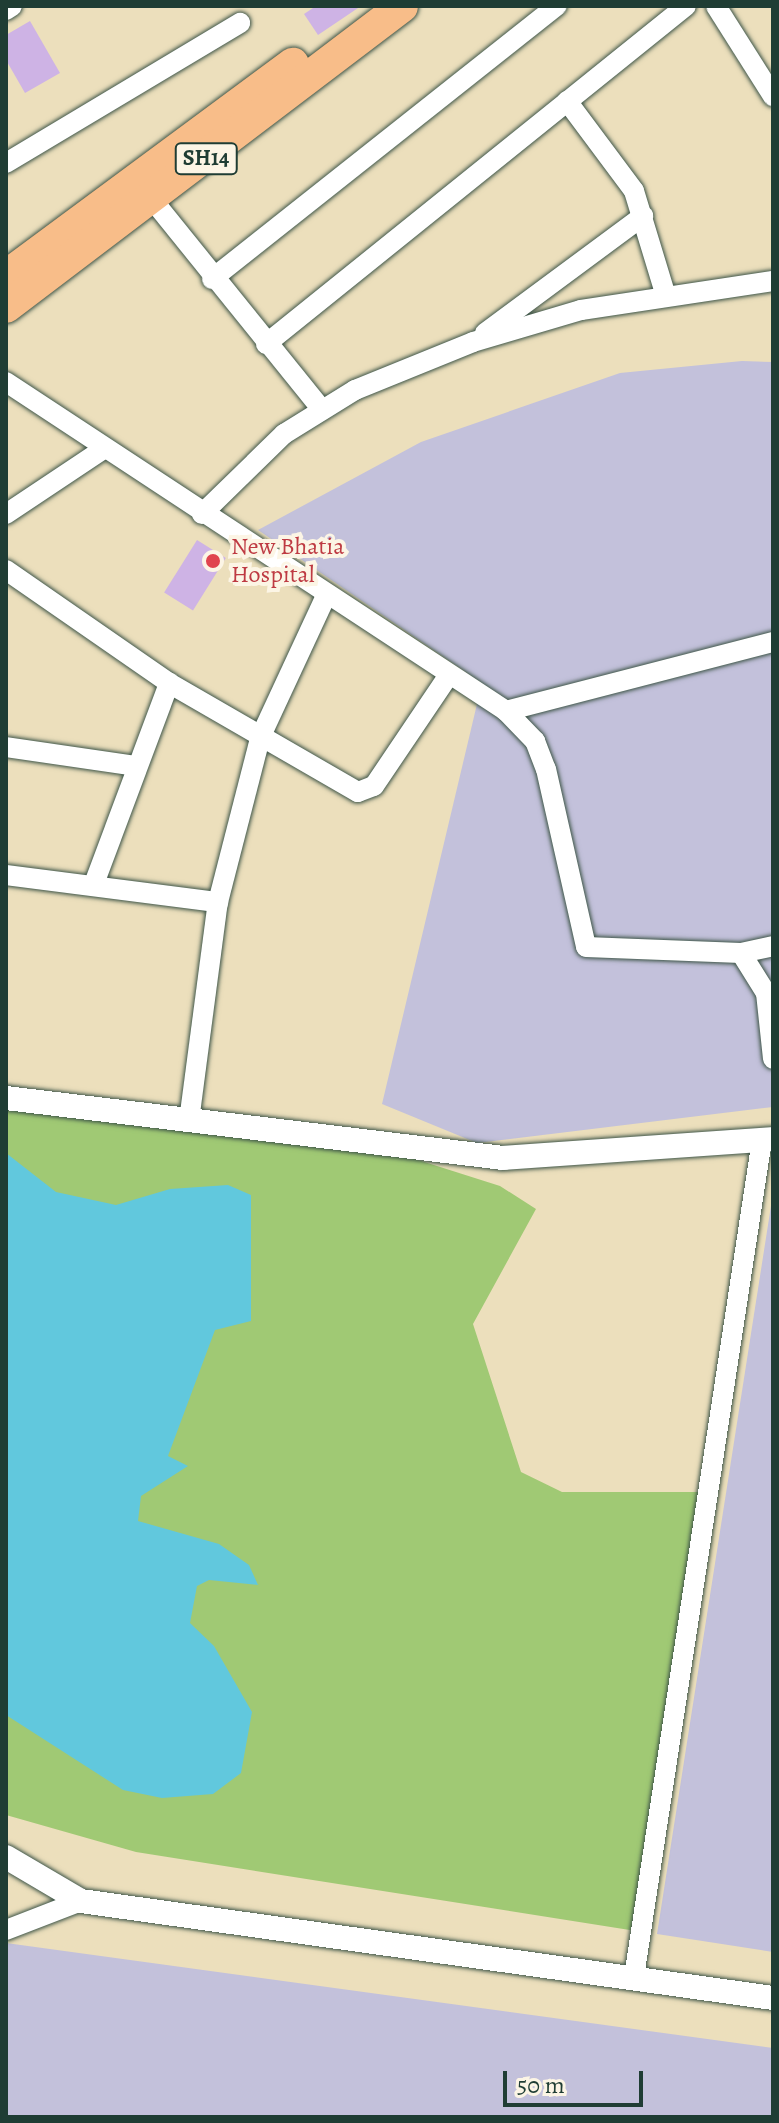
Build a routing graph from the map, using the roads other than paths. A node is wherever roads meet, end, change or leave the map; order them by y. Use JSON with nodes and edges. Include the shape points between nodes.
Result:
{"nodes":[{"id":1,"x":12,"y":6,"type":"edge"},
{"id":2,"x":368,"y":6,"type":"edge"},
{"id":3,"x":402,"y":6,"type":"edge"},
{"id":4,"x":557,"y":6,"type":"edge"},
{"id":5,"x":686,"y":6,"type":"edge"},
{"id":6,"x":716,"y":6,"type":"edge"},
{"id":7,"x":6,"y":10,"type":"edge"},
{"id":8,"x":240,"y":23,"type":"dead end"},
{"id":9,"x":773,"y":96,"type":"edge"},
{"id":10,"x":567,"y":101,"type":"junction"},
{"id":11,"x":6,"y":163,"type":"edge"},
{"id":12,"x":145,"y":191,"type":"junction"},
{"id":13,"x":643,"y":216,"type":"junction"},
{"id":14,"x":6,"y":276,"type":"edge"},
{"id":15,"x":212,"y":279,"type":"junction"},
{"id":16,"x":773,"y":281,"type":"edge"},
{"id":17,"x":665,"y":293,"type":"junction"},
{"id":18,"x":6,"y":307,"type":"edge"},
{"id":19,"x":473,"y":342,"type":"junction"},
{"id":20,"x":266,"y":344,"type":"junction"},
{"id":21,"x":6,"y":382,"type":"edge"},
{"id":22,"x":322,"y":410,"type":"junction"},
{"id":23,"x":105,"y":448,"type":"junction"},
{"id":24,"x":6,"y":514,"type":"edge"},
{"id":25,"x":202,"y":514,"type":"junction"},
{"id":26,"x":6,"y":570,"type":"edge"},
{"id":27,"x":326,"y":596,"type":"junction"},
{"id":28,"x":773,"y":642,"type":"edge"},
{"id":29,"x":449,"y":675,"type":"junction"},
{"id":30,"x":169,"y":683,"type":"junction"},
{"id":31,"x":506,"y":711,"type":"junction"},
{"id":32,"x":260,"y":738,"type":"junction"},
{"id":33,"x":6,"y":747,"type":"edge"},
{"id":34,"x":136,"y":766,"type":"junction"},
{"id":35,"x":6,"y":875,"type":"edge"},
{"id":36,"x":94,"y":884,"type":"junction"},
{"id":37,"x":218,"y":902,"type":"junction"},
{"id":38,"x":773,"y":946,"type":"edge"},
{"id":39,"x":741,"y":953,"type":"junction"},
{"id":40,"x":773,"y":1059,"type":"edge"},
{"id":41,"x":6,"y":1098,"type":"edge"},
{"id":42,"x":189,"y":1121,"type":"junction"},
{"id":43,"x":768,"y":1140,"type":"edge"},
{"id":44,"x":6,"y":1857,"type":"edge"},
{"id":45,"x":81,"y":1901,"type":"junction"},
{"id":46,"x":6,"y":1930,"type":"edge"},
{"id":47,"x":634,"y":1977,"type":"junction"},
{"id":48,"x":773,"y":1998,"type":"edge"}],
"edges":[{"from":1,"to":7,"type":"street"},
{"from":2,"to":12,"type":"main road","number":"SH14"},
{"from":3,"to":12,"type":"main road","number":"SH14"},
{"from":4,"to":15,"type":"street"},
{"from":5,"to":10,"type":"street"},
{"from":6,"to":9,"type":"street"},
{"from":8,"to":11,"type":"street"},
{"from":10,"to":13,"type":"street","via":[[619,163]]},
{"from":10,"to":20,"type":"street"},
{"from":12,"to":14,"type":"main road","number":"SH14"},
{"from":12,"to":15,"type":"street"},
{"from":12,"to":18,"type":"main road","number":"SH14"},
{"from":13,"to":17,"type":"street"},
{"from":13,"to":19,"type":"street"},
{"from":15,"to":20,"type":"street"},
{"from":16,"to":17,"type":"street"},
{"from":17,"to":19,"type":"street"},
{"from":19,"to":22,"type":"street"},
{"from":20,"to":22,"type":"street"},
{"from":21,"to":23,"type":"street"},
{"from":22,"to":25,"type":"street","via":[[250,463]]},
{"from":23,"to":24,"type":"street"},
{"from":23,"to":25,"type":"street"},
{"from":25,"to":27,"type":"street"},
{"from":26,"to":30,"type":"street"},
{"from":27,"to":29,"type":"street"},
{"from":27,"to":32,"type":"street"},
{"from":28,"to":31,"type":"street"},
{"from":29,"to":31,"type":"street"},
{"from":29,"to":32,"type":"street","via":[[366,790],[348,788]]},
{"from":30,"to":32,"type":"street"},
{"from":30,"to":34,"type":"street"},
{"from":31,"to":39,"type":"street","via":[[535,741],[546,769],[586,947]]},
{"from":32,"to":37,"type":"street"},
{"from":33,"to":34,"type":"street"},
{"from":34,"to":36,"type":"street"},
{"from":35,"to":36,"type":"street"},
{"from":36,"to":37,"type":"street"},
{"from":37,"to":42,"type":"street"},
{"from":38,"to":39,"type":"street"},
{"from":39,"to":40,"type":"street","via":[[766,993]]},
{"from":41,"to":42,"type":"street"},
{"from":42,"to":43,"type":"street","via":[[503,1158]]},
{"from":43,"to":47,"type":"street"},
{"from":44,"to":45,"type":"street"},
{"from":45,"to":46,"type":"street"},
{"from":45,"to":47,"type":"street"},
{"from":47,"to":48,"type":"street"}]}
